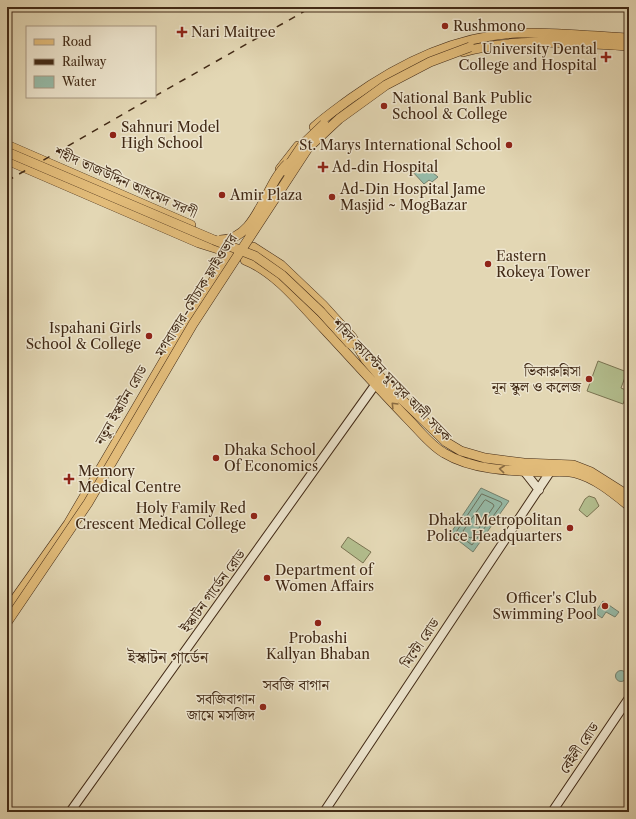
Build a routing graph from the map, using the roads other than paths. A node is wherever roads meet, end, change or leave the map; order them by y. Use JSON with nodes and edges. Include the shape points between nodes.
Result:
{"nodes":[{"id":1,"x":629,"y":38,"type":"edge"},
{"id":2,"x":629,"y":43,"type":"edge"},
{"id":3,"x":467,"y":45,"type":"junction"},
{"id":4,"x":629,"y":46,"type":"edge"},
{"id":5,"x":358,"y":94,"type":"junction"},
{"id":6,"x":364,"y":104,"type":"junction"},
{"id":7,"x":343,"y":105,"type":"junction"},
{"id":8,"x":350,"y":115,"type":"junction"},
{"id":9,"x":7,"y":145,"type":"edge"},
{"id":10,"x":7,"y":152,"type":"edge"},
{"id":11,"x":7,"y":159,"type":"edge"},
{"id":12,"x":292,"y":159,"type":"junction"},
{"id":13,"x":45,"y":161,"type":"junction"},
{"id":14,"x":38,"y":173,"type":"junction"},
{"id":15,"x":128,"y":198,"type":"junction"},
{"id":16,"x":123,"y":210,"type":"junction"},
{"id":17,"x":236,"y":239,"type":"junction"},
{"id":18,"x":214,"y":240,"type":"junction"},
{"id":19,"x":252,"y":245,"type":"junction"},
{"id":20,"x":226,"y":255,"type":"junction"},
{"id":21,"x":243,"y":261,"type":"junction"},
{"id":22,"x":281,"y":265,"type":"junction"},
{"id":23,"x":271,"y":277,"type":"junction"},
{"id":24,"x":348,"y":346,"type":"junction"},
{"id":25,"x":361,"y":361,"type":"junction"},
{"id":26,"x":159,"y":368,"type":"junction"},
{"id":27,"x":166,"y":374,"type":"junction"},
{"id":28,"x":375,"y":385,"type":"junction"},
{"id":29,"x":550,"y":468,"type":"junction"},
{"id":30,"x":524,"y":471,"type":"junction"},
{"id":31,"x":539,"y":490,"type":"junction"},
{"id":32,"x":623,"y":495,"type":"edge"},
{"id":33,"x":629,"y":506,"type":"edge"},
{"id":34,"x":68,"y":524,"type":"junction"},
{"id":35,"x":61,"y":540,"type":"junction"},
{"id":36,"x":7,"y":610,"type":"edge"},
{"id":37,"x":7,"y":623,"type":"edge"},
{"id":38,"x":629,"y":698,"type":"edge"},
{"id":39,"x":70,"y":812,"type":"edge"},
{"id":40,"x":324,"y":812,"type":"edge"},
{"id":41,"x":552,"y":812,"type":"edge"}],
"edges":[{"from":1,"to":3,"type":"main road","via":[[516,33],[486,36]]},
{"from":2,"to":3,"type":"main road","via":[[520,40]]},
{"from":3,"to":5,"type":"main road","via":[[438,49],[413,60]]},
{"from":3,"to":12,"type":"main road","bridge":true,"via":[[411,66],[380,83],[316,131]]},
{"from":3,"to":37,"type":"main road","name":"মগবাজার-মৌচাক ফ্লাইওভার","bridge":true,"via":[[389,82],[339,119],[308,148],[193,324],[88,503]]},
{"from":4,"to":6,"type":"main road","via":[[544,43],[486,47],[437,62],[397,82]]},
{"from":5,"to":6,"type":"main road"},
{"from":5,"to":7,"type":"main road"},
{"from":6,"to":8,"type":"main road"},
{"from":7,"to":8,"type":"main road"},
{"from":7,"to":17,"type":"main road","via":[[318,124],[293,151]]},
{"from":8,"to":19,"type":"main road","via":[[311,149]]},
{"from":9,"to":13,"type":"main road","name":"শহীদ তাজউদ্দিন আহমেদ সরণী"},
{"from":10,"to":18,"type":"main road","bridge":true},
{"from":11,"to":14,"type":"main road","name":"শহীদ তাজউদ্দিন আহমেদ সরণী"},
{"from":11,"to":24,"type":"main road","via":[[261,265],[285,284]]},
{"from":12,"to":18,"type":"main road","bridge":true,"via":[[281,171],[246,229],[233,238]]},
{"from":12,"to":34,"type":"main road","bridge":true,"via":[[188,324],[82,505]]},
{"from":13,"to":14,"type":"main road"},
{"from":13,"to":15,"type":"main road","name":"শহীদ তাজউদ্দিন আহমেদ সরণী"},
{"from":14,"to":16,"type":"main road","name":"শহীদ তাজউদ্দিন আহমেদ সরণী"},
{"from":15,"to":16,"type":"main road"},
{"from":15,"to":17,"type":"main road","name":"শহীদ তাজউদ্দিন আহমেদ সরণী","via":[[218,237]]},
{"from":16,"to":20,"type":"main road","name":"শহীদ তাজউদ্দিন আহমেদ সরণী"},
{"from":17,"to":19,"type":"main road","via":[[246,238]]},
{"from":17,"to":20,"type":"main road"},
{"from":18,"to":24,"type":"main road","bridge":true,"via":[[255,256],[274,268],[321,312]]},
{"from":19,"to":21,"type":"main road","via":[[252,254]]},
{"from":19,"to":22,"type":"main road","name":"শহিদ ক্যাপ্টেন মুনসুর আলী সড়ক"},
{"from":20,"to":21,"type":"main road"},
{"from":20,"to":26,"type":"main road","name":"নতুন ইস্কাটন রোড"},
{"from":21,"to":23,"type":"main road","name":"শহিদ ক্যাপ্টেন মুনসুর আলী সড়ক","via":[[255,265]]},
{"from":21,"to":27,"type":"main road","name":"নতুন ইস্কাটন রোড","via":[[232,270]]},
{"from":22,"to":23,"type":"main road"},
{"from":22,"to":25,"type":"main road","name":"শহিদ ক্যাপ্টেন মুনসুর আলী সড়ক","via":[[336,318],[357,343]]},
{"from":23,"to":25,"type":"main road","name":"শহিদ ক্যাপ্টেন মুনসুর আলী সড়ক"},
{"from":24,"to":25,"type":"main road"},
{"from":25,"to":28,"type":"main road","name":"শহিদ ক্যাপ্টেন মুনসুর আলী সড়ক"},
{"from":25,"to":29,"type":"main road","name":"শহিদ ক্যাপ্টেন মুনসুর আলী সড়ক","via":[[438,436],[455,448],[497,461]]},
{"from":26,"to":27,"type":"main road"},
{"from":26,"to":34,"type":"main road","name":"নতুন ইস্কাটন রোড"},
{"from":27,"to":35,"type":"main road","name":"নতুন ইস্কাটন রোড","via":[[98,493]]},
{"from":30,"to":28,"type":"main road","name":"শহিদ ক্যাপ্টেন মুনসুর আলী সড়ক","one_way":true,"via":[[473,464],[444,453]]},
{"from":28,"to":39,"type":"main road","name":"ইস্কাটন গার্ডেন রোড"},
{"from":29,"to":30,"type":"main road","name":"শহিদ ক্যাপ্টেন মুনসুর আলী সড়ক"},
{"from":29,"to":31,"type":"main road","name":"মিন্টো রোড"},
{"from":29,"to":32,"type":"main road","name":"শহিদ ক্যাপ্টেন মুনসুর আলী সড়ক","via":[[581,475]]},
{"from":30,"to":31,"type":"main road"},
{"from":31,"to":40,"type":"main road","name":"মিন্টো রোড"},
{"from":32,"to":33,"type":"main road","name":"শহিদ ক্যাপ্টেন মুনসুর আলী সড়ক"},
{"from":34,"to":35,"type":"main road","name":"নতুন ইস্কাটন রোড"},
{"from":35,"to":36,"type":"main road","name":"নতুন ইস্কাটন রোড"},
{"from":35,"to":37,"type":"main road","name":"নতুন ইস্কাটন রোড"},
{"from":38,"to":41,"type":"main road","name":"বেইলী রোড"}]}
